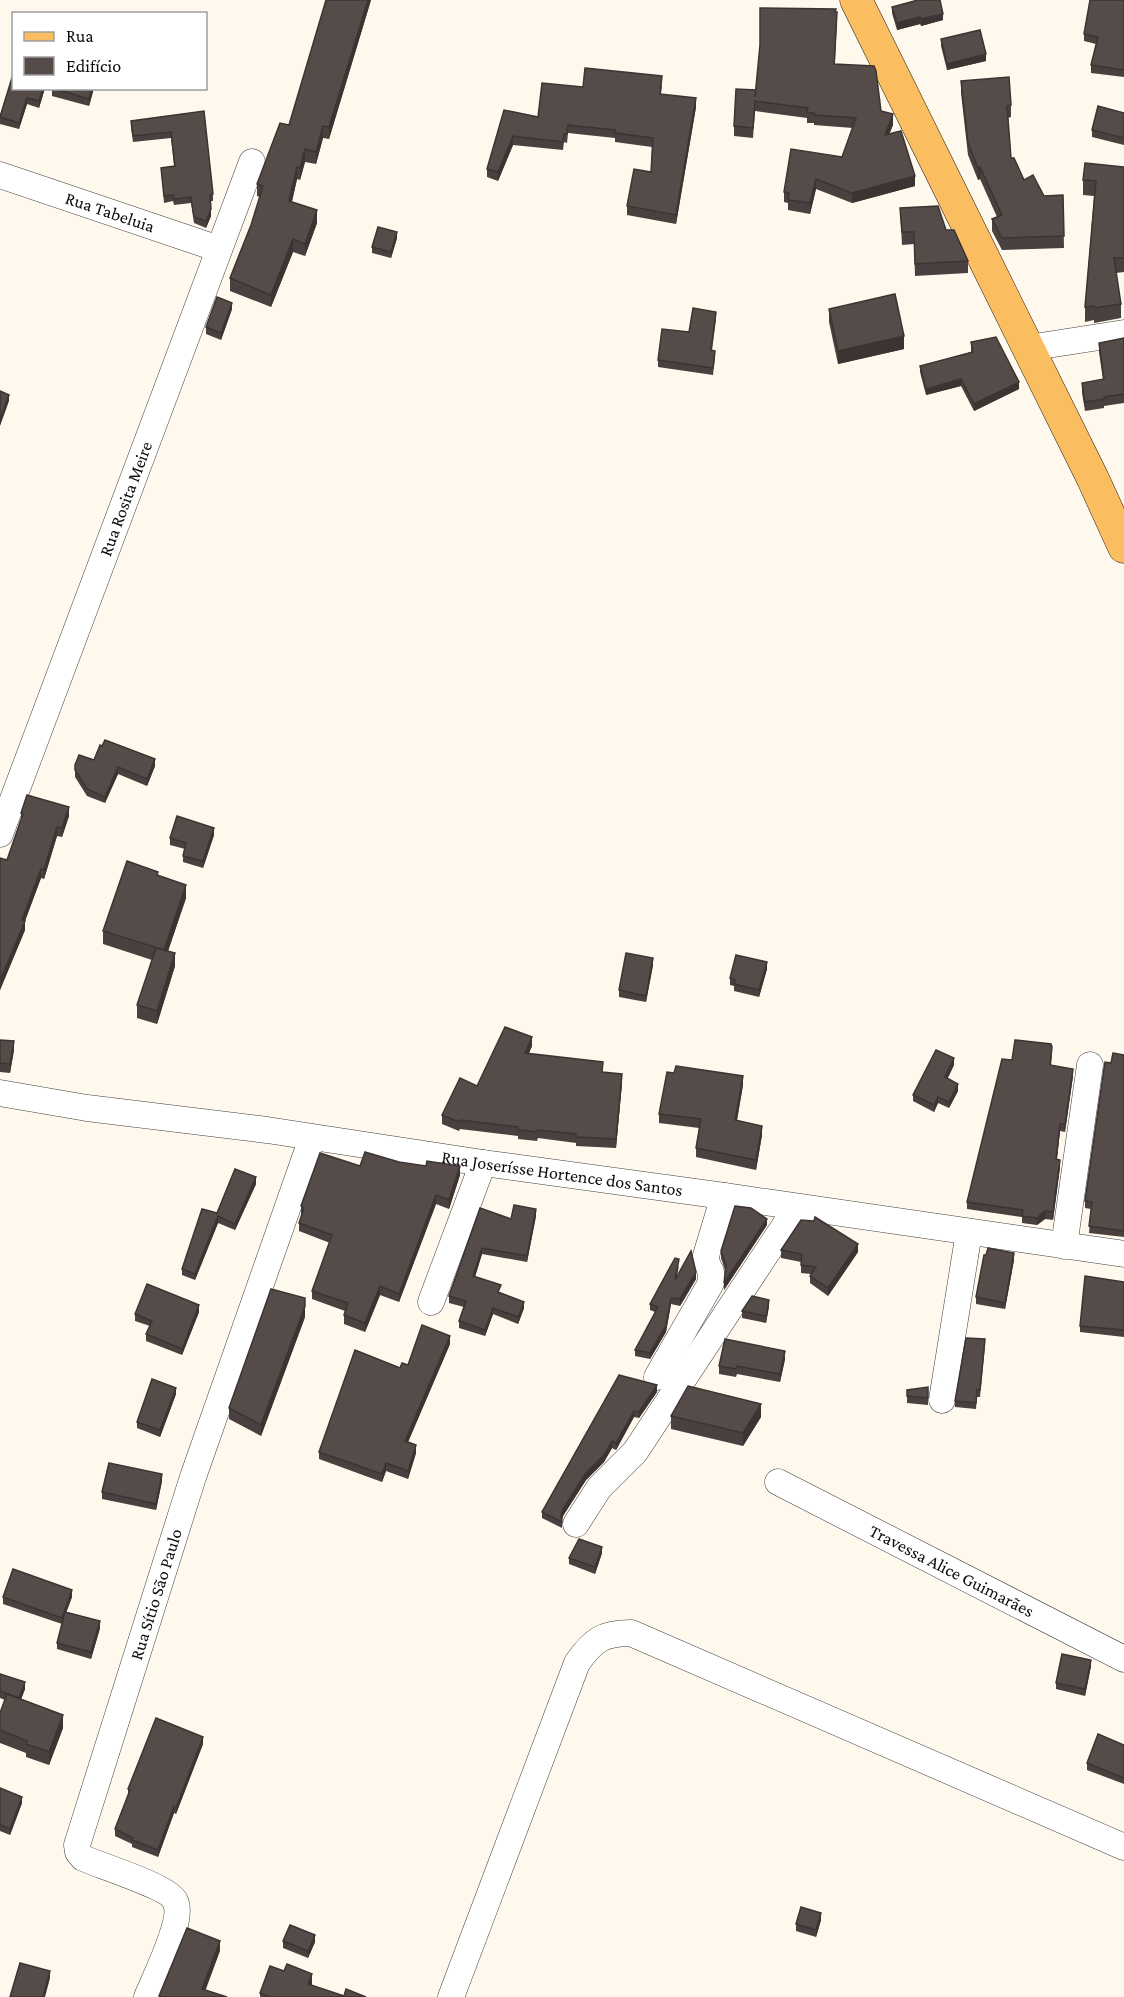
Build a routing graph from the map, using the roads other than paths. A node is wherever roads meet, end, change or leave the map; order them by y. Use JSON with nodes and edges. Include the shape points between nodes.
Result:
{"nodes":[{"id":1,"x":856,"y":0,"type":"edge"},
{"id":2,"x":252,"y":162,"type":"dead end"},
{"id":3,"x":0,"y":175,"type":"edge"},
{"id":4,"x":219,"y":249,"type":"junction"},
{"id":5,"x":1124,"y":333,"type":"edge"},
{"id":6,"x":1028,"y":348,"type":"junction"},
{"id":7,"x":1124,"y":548,"type":"edge"},
{"id":8,"x":0,"y":834,"type":"edge"},
{"id":9,"x":1090,"y":1065,"type":"dead end"},
{"id":10,"x":0,"y":1093,"type":"edge"},
{"id":11,"x":312,"y":1138,"type":"junction"},
{"id":12,"x":483,"y":1164,"type":"junction"},
{"id":13,"x":724,"y":1196,"type":"junction"},
{"id":14,"x":797,"y":1207,"type":"junction"},
{"id":15,"x":969,"y":1232,"type":"junction"},
{"id":16,"x":1064,"y":1246,"type":"junction"},
{"id":17,"x":1124,"y":1254,"type":"edge"},
{"id":18,"x":431,"y":1302,"type":"dead end"},
{"id":19,"x":657,"y":1377,"type":"dead end"},
{"id":20,"x":942,"y":1400,"type":"dead end"},
{"id":21,"x":778,"y":1482,"type":"dead end"},
{"id":22,"x":576,"y":1524,"type":"dead end"},
{"id":23,"x":1124,"y":1659,"type":"edge"},
{"id":24,"x":1124,"y":1847,"type":"edge"},
{"id":25,"x":147,"y":1997,"type":"edge"},
{"id":26,"x":451,"y":1997,"type":"edge"}],
"edges":[{"from":1,"to":6,"type":"main road"},
{"from":2,"to":4,"type":"street","name":"Rua Rosita Meire"},
{"from":3,"to":4,"type":"street","name":"Rua Tabeluia"},
{"from":4,"to":8,"type":"street","name":"Rua Rosita Meire"},
{"from":5,"to":6,"type":"street"},
{"from":6,"to":7,"type":"main road"},
{"from":9,"to":16,"type":"street"},
{"from":10,"to":11,"type":"street","name":"Rua Joserísse Hortence dos Santos"},
{"from":11,"to":12,"type":"street","name":"Rua Joserísse Hortence dos Santos"},
{"from":11,"to":25,"type":"street","name":"Rua Sítio São Paulo","via":[[193,1477],[78,1845],[83,1857],[171,1894],[176,1901],[176,1924]]},
{"from":12,"to":13,"type":"street","name":"Rua Joserísse Hortence dos Santos"},
{"from":12,"to":18,"type":"street"},
{"from":13,"to":14,"type":"street","name":"Rua Joserísse Hortence dos Santos"},
{"from":13,"to":19,"type":"street","via":[[705,1259],[711,1283]]},
{"from":14,"to":15,"type":"street","name":"Rua Joserísse Hortence dos Santos"},
{"from":14,"to":22,"type":"street","via":[[635,1452],[599,1488]]},
{"from":15,"to":16,"type":"street","name":"Rua Joserísse Hortence dos Santos"},
{"from":15,"to":20,"type":"street"},
{"from":16,"to":17,"type":"street","name":"Rua Joserísse Hortence dos Santos"},
{"from":21,"to":23,"type":"street","name":"Travessa Alice Guimarães"},
{"from":24,"to":26,"type":"street","via":[[631,1633],[615,1633],[601,1637],[577,1663]]}]}
